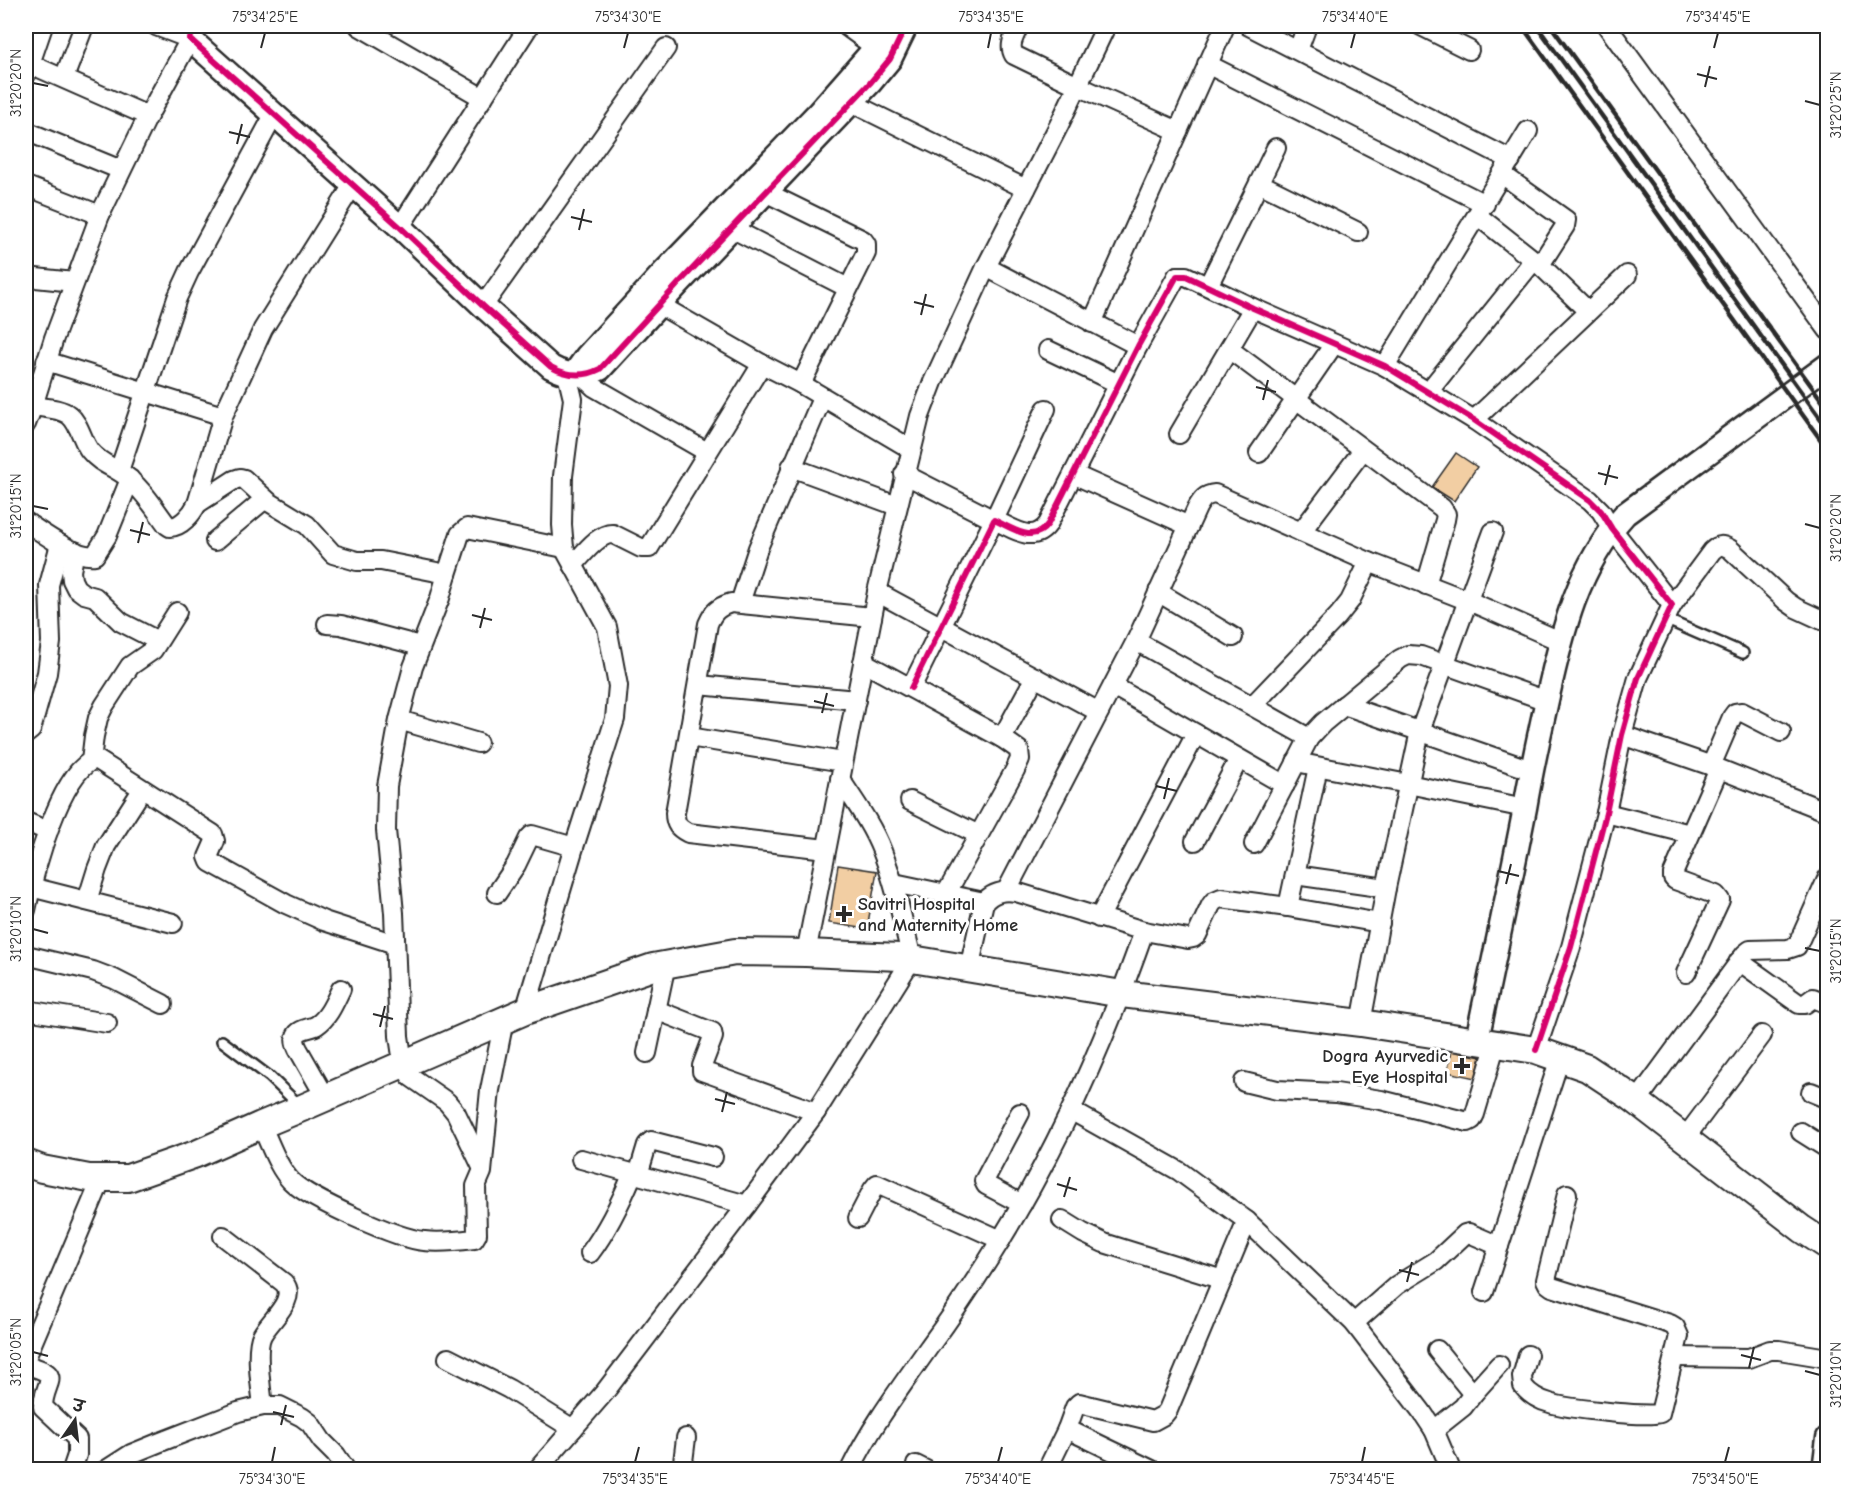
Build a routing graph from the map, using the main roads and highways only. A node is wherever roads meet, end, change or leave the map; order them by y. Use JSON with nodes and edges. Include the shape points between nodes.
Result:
{"nodes":[{"id":1,"x":26,"y":1163,"type":"edge"},
{"id":2,"x":1827,"y":1246,"type":"edge"}],
"edges":[{"from":1,"to":2,"type":"main road","via":[[79,1177],[128,1178],[196,1154],[514,1015],[653,967],[735,952],[806,953],[912,959],[1122,994],[1486,1041],[1548,1054],[1587,1068],[1637,1101]]}]}
